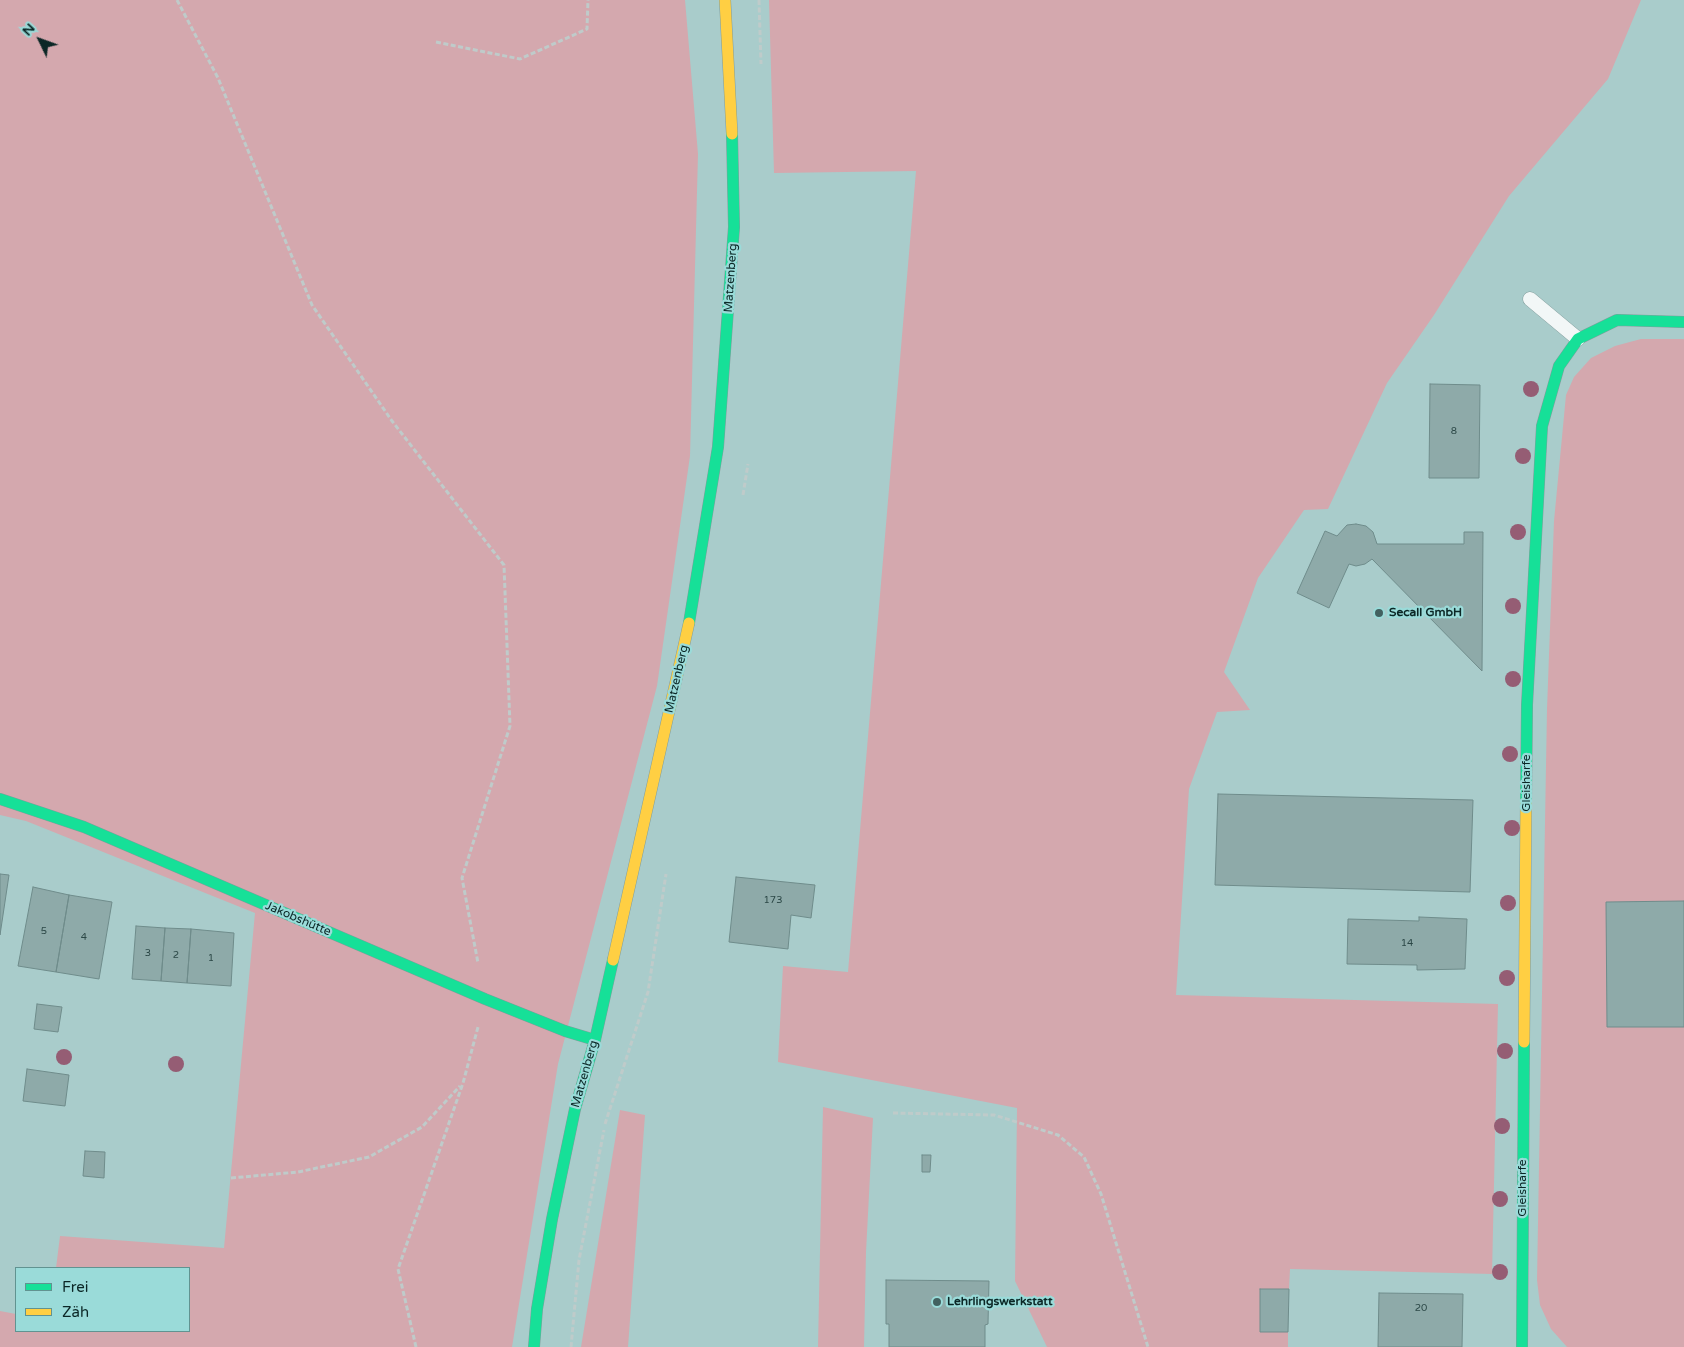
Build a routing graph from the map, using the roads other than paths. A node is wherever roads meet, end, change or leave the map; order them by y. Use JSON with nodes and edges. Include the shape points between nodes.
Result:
{"nodes":[{"id":1,"x":725,"y":0,"type":"edge"},
{"id":2,"x":1530,"y":299,"type":"dead end"},
{"id":3,"x":1684,"y":322,"type":"edge"},
{"id":4,"x":1578,"y":339,"type":"junction"},
{"id":5,"x":0,"y":799,"type":"edge"},
{"id":6,"x":595,"y":1040,"type":"junction"},
{"id":7,"x":534,"y":1347,"type":"edge"},
{"id":8,"x":1522,"y":1347,"type":"edge"}],
"edges":[{"from":1,"to":6,"type":"street","name":"Matzenberg","via":[[734,227],[718,447],[692,611]]},
{"from":2,"to":4,"type":"lane"},
{"from":3,"to":4,"type":"street","name":"Gleisharfe","via":[[1617,320]]},
{"from":4,"to":8,"type":"street","name":"Gleisharfe","via":[[1559,366],[1542,426],[1527,705]]},
{"from":5,"to":6,"type":"street","name":"Jakobshütte","via":[[84,827],[485,999]]},
{"from":6,"to":7,"type":"street","name":"Matzenberg","via":[[575,1109],[552,1219]]}]}
